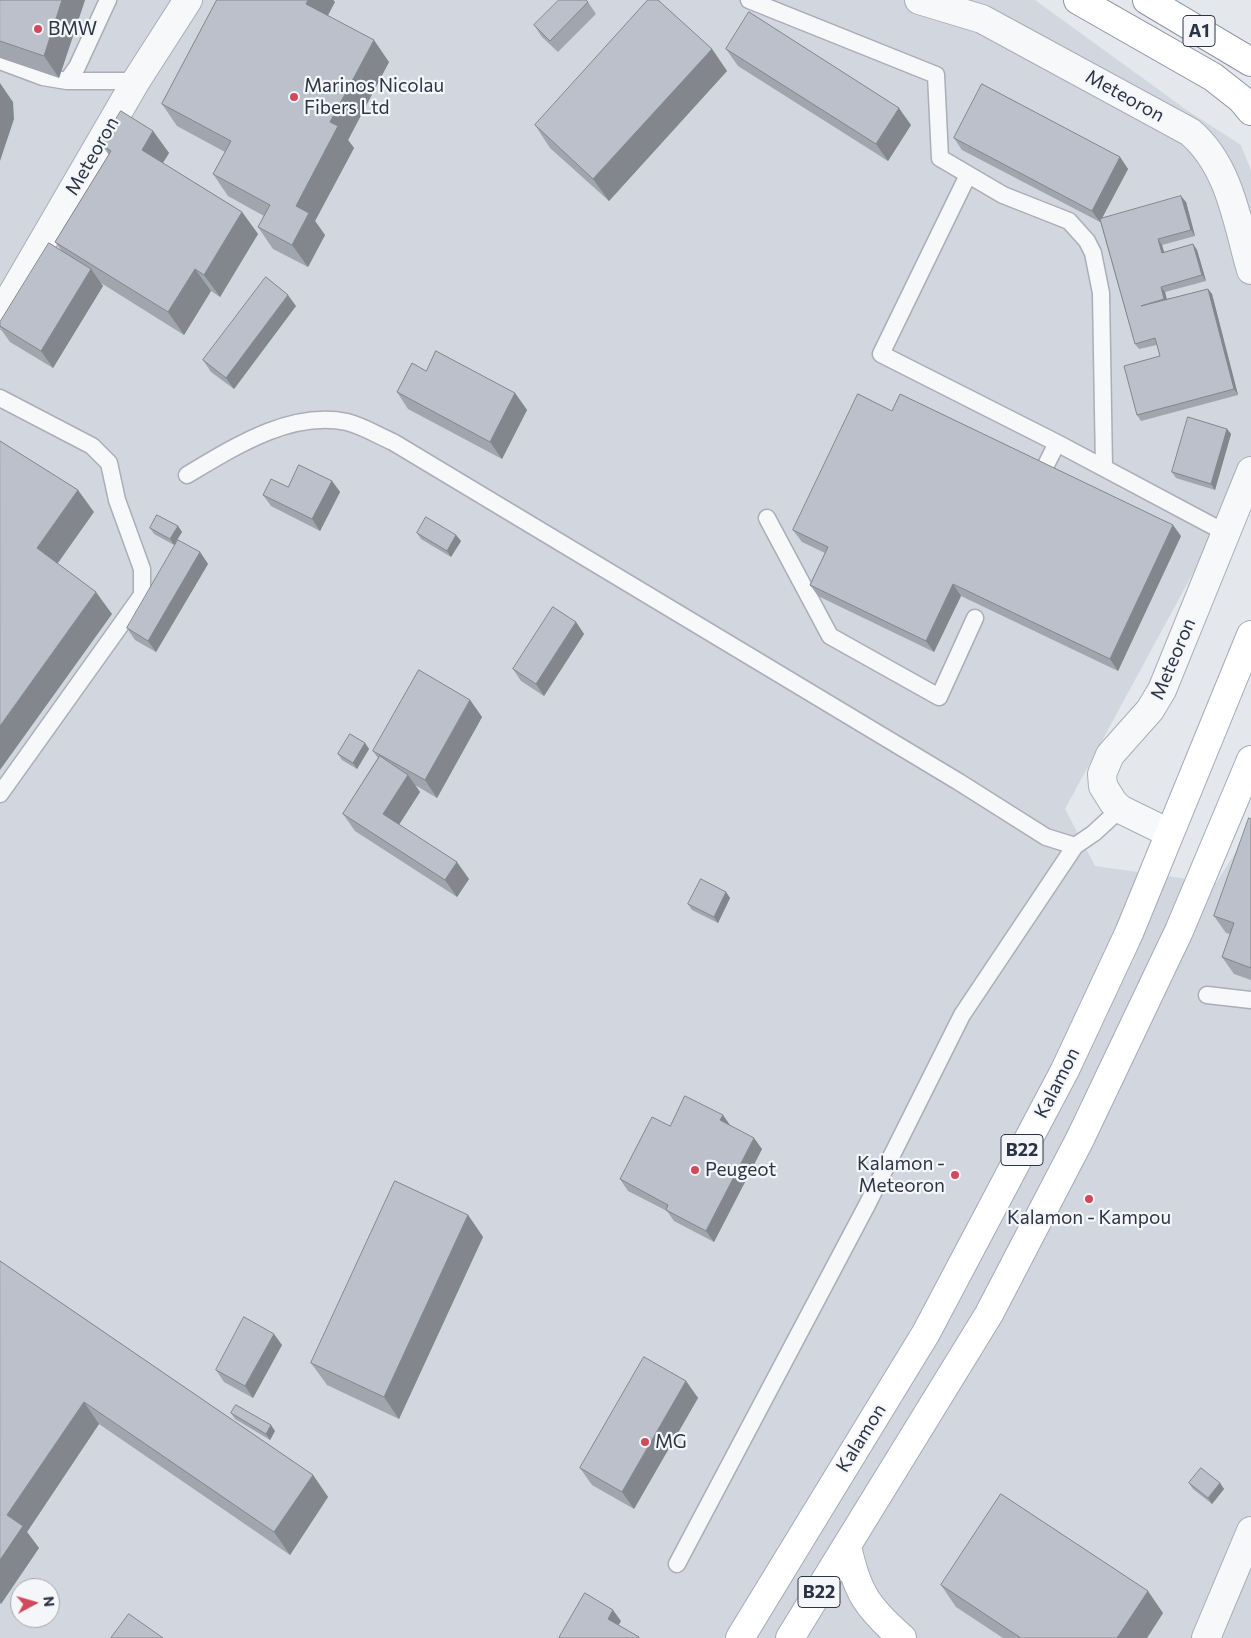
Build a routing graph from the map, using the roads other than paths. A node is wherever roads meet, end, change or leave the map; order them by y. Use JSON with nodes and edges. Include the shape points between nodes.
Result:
{"nodes":[{"id":1,"x":108,"y":0,"type":"edge"},
{"id":2,"x":188,"y":0,"type":"edge"},
{"id":3,"x":749,"y":0,"type":"edge"},
{"id":4,"x":919,"y":0,"type":"edge"},
{"id":5,"x":1078,"y":0,"type":"edge"},
{"id":6,"x":1146,"y":0,"type":"edge"},
{"id":7,"x":0,"y":61,"type":"edge"},
{"id":8,"x":1251,"y":62,"type":"edge"},
{"id":9,"x":67,"y":81,"type":"junction"},
{"id":10,"x":136,"y":81,"type":"junction"},
{"id":11,"x":1251,"y":111,"type":"edge"},
{"id":12,"x":968,"y":175,"type":"junction"},
{"id":13,"x":1251,"y":270,"type":"edge"},
{"id":14,"x":0,"y":314,"type":"edge"},
{"id":15,"x":0,"y":398,"type":"edge"},
{"id":16,"x":1057,"y":443,"type":"junction"},
{"id":17,"x":1046,"y":465,"type":"edge"},
{"id":18,"x":1104,"y":468,"type":"junction"},
{"id":19,"x":1251,"y":471,"type":"edge"},
{"id":20,"x":187,"y":475,"type":"dead end"},
{"id":21,"x":767,"y":518,"type":"dead end"},
{"id":22,"x":1226,"y":533,"type":"junction"},
{"id":23,"x":975,"y":618,"type":"dead end"},
{"id":24,"x":1251,"y":634,"type":"edge"},
{"id":25,"x":1251,"y":760,"type":"edge"},
{"id":26,"x":0,"y":794,"type":"edge"},
{"id":27,"x":1120,"y":809,"type":"junction"},
{"id":28,"x":1169,"y":833,"type":"junction"},
{"id":29,"x":1075,"y":846,"type":"junction"},
{"id":30,"x":1207,"y":995,"type":"dead end"},
{"id":31,"x":1251,"y":1000,"type":"edge"},
{"id":32,"x":1251,"y":1531,"type":"edge"},
{"id":33,"x":847,"y":1546,"type":"junction"},
{"id":34,"x":677,"y":1564,"type":"dead end"},
{"id":35,"x":740,"y":1638,"type":"edge"},
{"id":36,"x":790,"y":1638,"type":"edge"},
{"id":37,"x":902,"y":1638,"type":"edge"},
{"id":38,"x":1206,"y":1638,"type":"edge"}],
"edges":[{"from":1,"to":9,"type":"lane","via":[[78,66]]},
{"from":2,"to":10,"type":"street","name":"Meteoron"},
{"from":3,"to":12,"type":"lane","via":[[936,75],[940,158]]},
{"from":4,"to":13,"type":"street","name":"Meteoron","via":[[982,19],[1190,132],[1209,150],[1222,172]]},
{"from":5,"to":11,"type":"main road","via":[[1213,78],[1241,99]]},
{"from":6,"to":8,"type":"main road","number":"A1"},
{"from":7,"to":9,"type":"lane","via":[[43,77]]},
{"from":9,"to":10,"type":"lane"},
{"from":10,"to":14,"type":"street","name":"Meteoron"},
{"from":12,"to":16,"type":"lane","via":[[881,354]]},
{"from":12,"to":18,"type":"lane","via":[[1003,195],[1069,221],[1093,253],[1101,292]]},
{"from":15,"to":26,"type":"lane","via":[[92,446],[109,463],[117,500],[142,569],[142,595]]},
{"from":16,"to":17,"type":"lane"},
{"from":16,"to":18,"type":"lane"},
{"from":18,"to":22,"type":"lane"},
{"from":19,"to":22,"type":"street","name":"Meteoron"},
{"from":20,"to":29,"type":"lane","via":[[236,446],[303,420],[348,422],[393,442],[960,782],[1046,837]]},
{"from":21,"to":23,"type":"lane","via":[[830,636],[939,697]]},
{"from":22,"to":27,"type":"street","name":"Meteoron","via":[[1157,700],[1105,764],[1103,786],[1107,796]]},
{"from":24,"to":28,"type":"main road","name":"Kalamon","number":"B22"},
{"from":25,"to":33,"type":"main road","number":"B22","via":[[1179,931],[1080,1139],[989,1314]]},
{"from":27,"to":28,"type":"street","name":"Meteoron"},
{"from":27,"to":29,"type":"lane"},
{"from":28,"to":35,"type":"main road","name":"Kalamon","number":"B22","via":[[1129,933],[1065,1070],[930,1326]]},
{"from":29,"to":34,"type":"lane","via":[[962,1014],[867,1205]]},
{"from":30,"to":31,"type":"lane"},
{"from":32,"to":38,"type":"street"},
{"from":33,"to":36,"type":"main road","number":"B22"},
{"from":33,"to":37,"type":"main road","via":[[853,1575],[862,1596],[877,1616]]}]}
